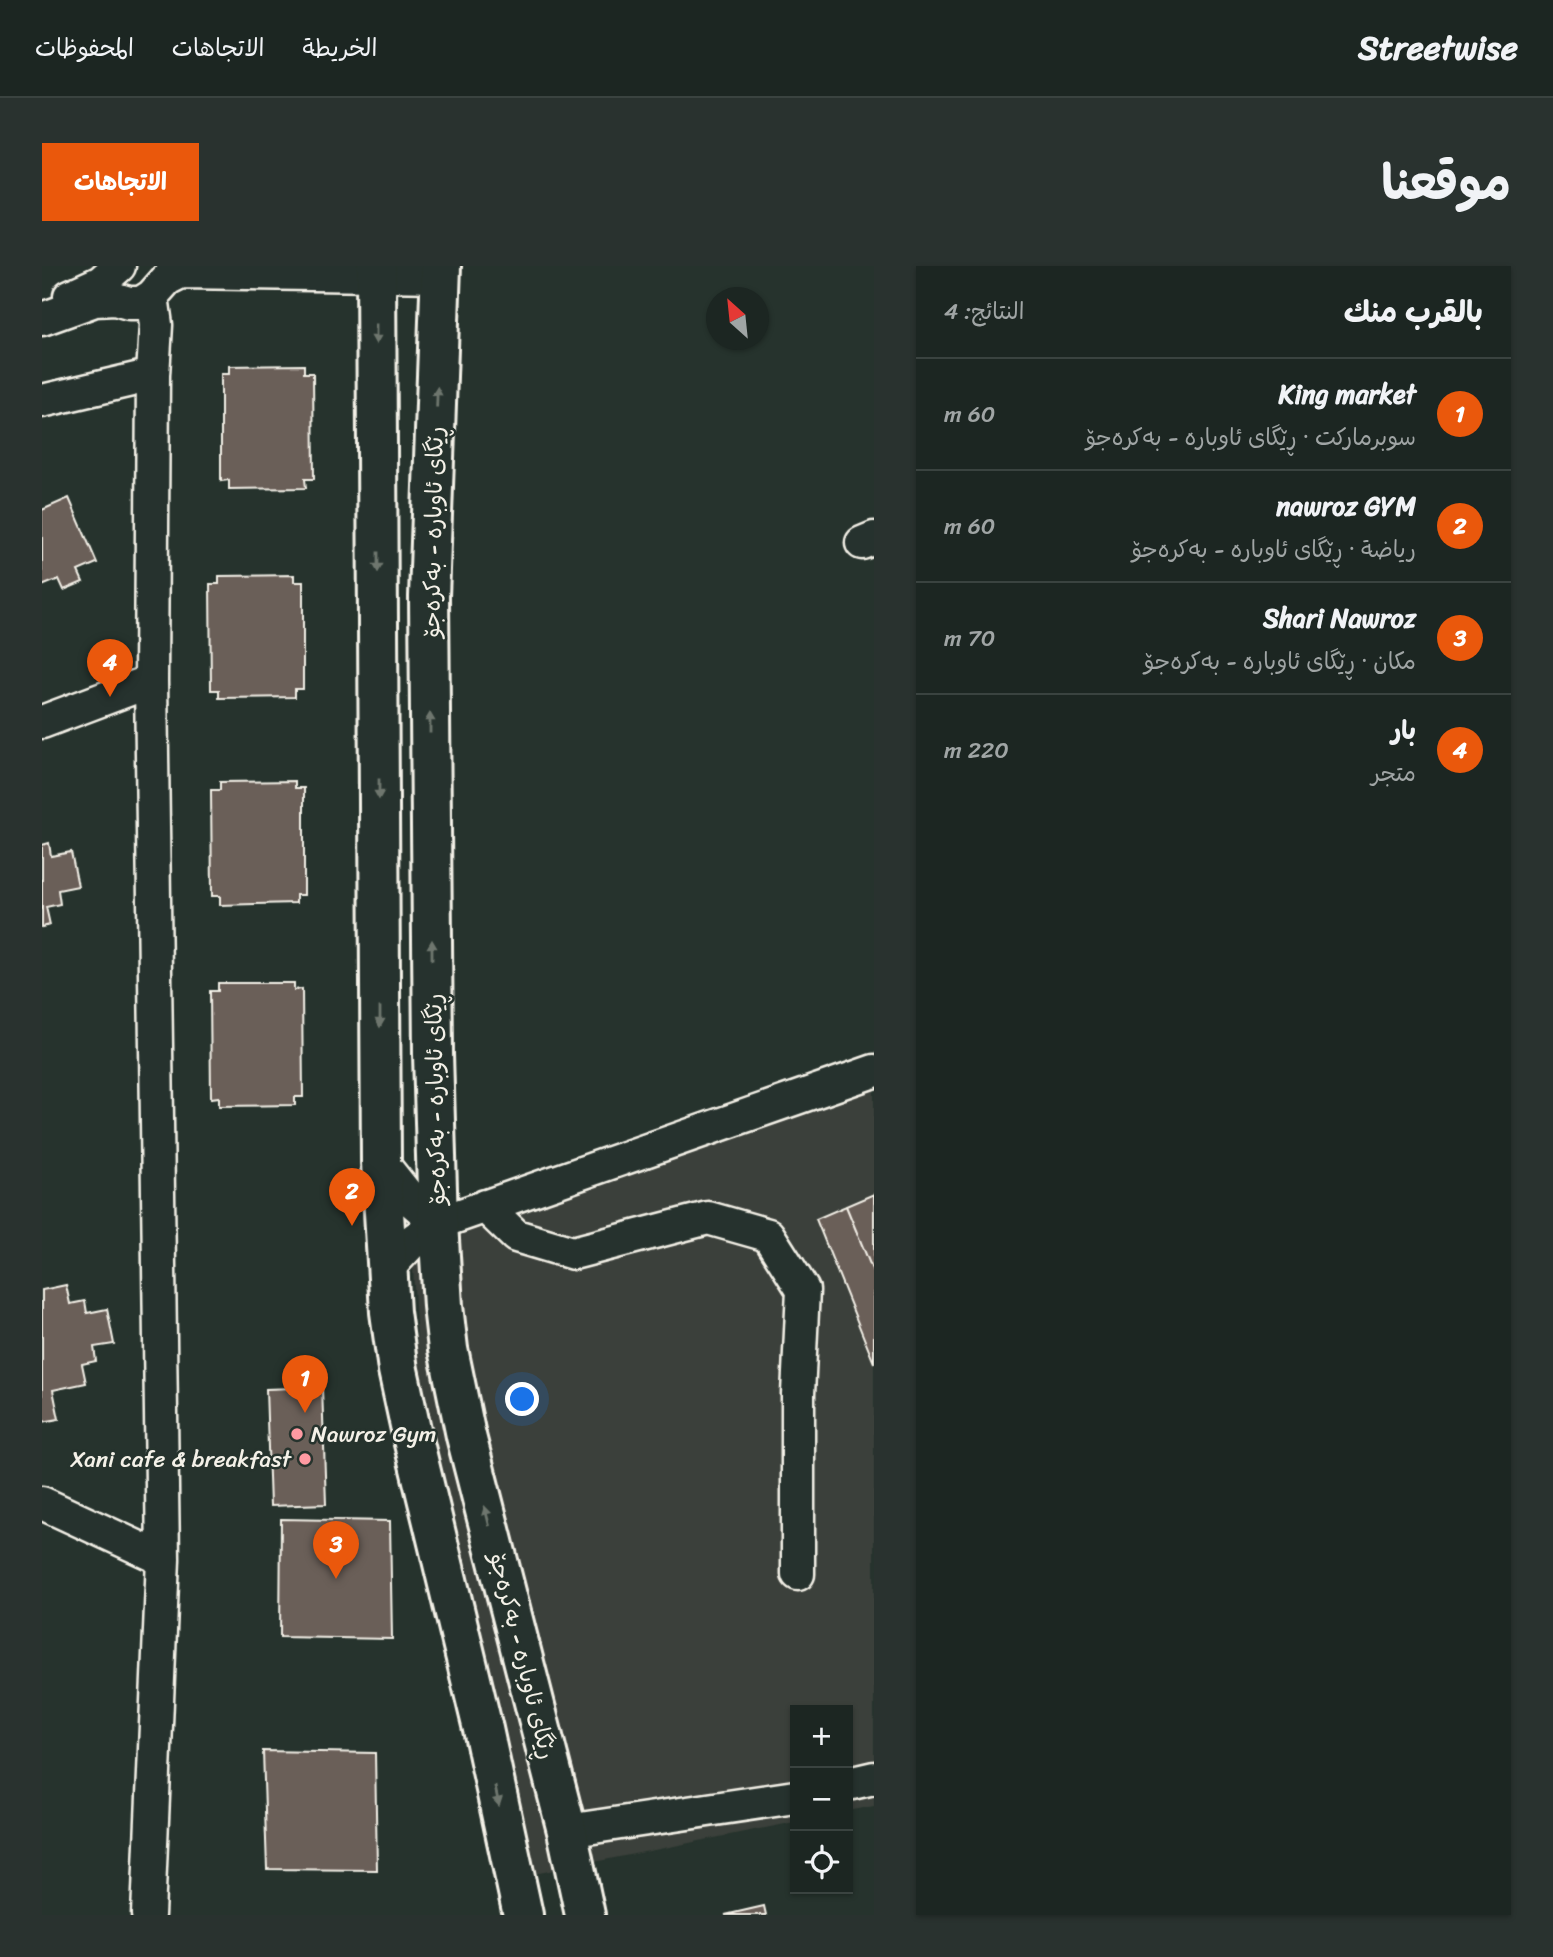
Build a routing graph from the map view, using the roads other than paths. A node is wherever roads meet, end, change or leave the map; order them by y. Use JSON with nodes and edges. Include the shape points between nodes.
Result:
{"nodes":[{"id":1,"x":176,"y":269,"type":"edge"},
{"id":2,"x":376,"y":271,"type":"edge"},
{"id":3,"x":441,"y":271,"type":"edge"},
{"id":4,"x":108,"y":282,"type":"edge"},
{"id":5,"x":152,"y":296,"type":"junction"},
{"id":6,"x":42,"y":307,"type":"edge"},
{"id":7,"x":42,"y":319,"type":"edge"},
{"id":8,"x":153,"y":375,"type":"junction"},
{"id":9,"x":42,"y":401,"type":"edge"},
{"id":10,"x":151,"y":681,"type":"junction"},
{"id":11,"x":42,"y":722,"type":"edge"},
{"id":12,"x":874,"y":1071,"type":"edge"},
{"id":13,"x":435,"y":1134,"type":"junction"},
{"id":14,"x":381,"y":1146,"type":"junction"},
{"id":15,"x":485,"y":1206,"type":"junction"},
{"id":16,"x":438,"y":1223,"type":"junction"},
{"id":17,"x":387,"y":1269,"type":"junction"},
{"id":18,"x":443,"y":1306,"type":"junction"},
{"id":19,"x":390,"y":1312,"type":"junction"},
{"id":20,"x":42,"y":1503,"type":"edge"},
{"id":21,"x":163,"y":1559,"type":"junction"},
{"id":22,"x":798,"y":1574,"type":"dead end"},
{"id":23,"x":874,"y":1779,"type":"edge"},
{"id":24,"x":853,"y":1783,"type":"edge"},
{"id":25,"x":790,"y":1798,"type":"edge"},
{"id":26,"x":567,"y":1831,"type":"junction"},
{"id":27,"x":148,"y":1915,"type":"edge"},
{"id":28,"x":523,"y":1915,"type":"edge"},
{"id":29,"x":586,"y":1915,"type":"edge"}],
"edges":[{"from":1,"to":2,"type":"street"},
{"from":1,"to":5,"type":"street"},
{"from":2,"to":3,"type":"street"},
{"from":2,"to":14,"type":"main road","one_way":true},
{"from":13,"to":3,"type":"main road","name":"ڕێگای ئاوبارە - بەکرەجۆ","one_way":true,"via":[[429,597]]},
{"from":4,"to":5,"type":"street","via":[[135,304]]},
{"from":4,"to":6,"type":"street"},
{"from":4,"to":7,"type":"street","via":[[85,302]]},
{"from":5,"to":8,"type":"street","via":[[156,318]]},
{"from":8,"to":9,"type":"street"},
{"from":8,"to":10,"type":"street"},
{"from":10,"to":11,"type":"street"},
{"from":10,"to":21,"type":"street"},
{"from":12,"to":15,"type":"street"},
{"from":13,"to":14,"type":"main road"},
{"from":13,"to":16,"type":"main road","name":"ڕێگای ئاوبارە - بەکرەجۆ"},
{"from":14,"to":16,"type":"street","via":[[406,1195]]},
{"from":14,"to":17,"type":"main road"},
{"from":15,"to":16,"type":"street"},
{"from":15,"to":22,"type":"street","via":[[516,1236],[573,1253],[708,1218],[768,1235],[803,1290]]},
{"from":16,"to":17,"type":"street"},
{"from":16,"to":18,"type":"main road","name":"ڕێگای ئاوبارە - بەکرەجۆ"},
{"from":17,"to":19,"type":"main road"},
{"from":18,"to":19,"type":"main road","via":[[416,1300]]},
{"from":26,"to":18,"type":"main road","name":"ڕێگای ئاوبارە - بەکرەجۆ","one_way":true,"via":[[467,1436]]},
{"from":19,"to":28,"type":"main road","one_way":true,"via":[[413,1439]]},
{"from":20,"to":21,"type":"street"},
{"from":21,"to":27,"type":"street"},
{"from":23,"to":24,"type":"street"},
{"from":25,"to":26,"type":"street"},
{"from":26,"to":29,"type":"main road","name":"ڕێگای ئاوبارە - بەکرەجۆ"}]}
